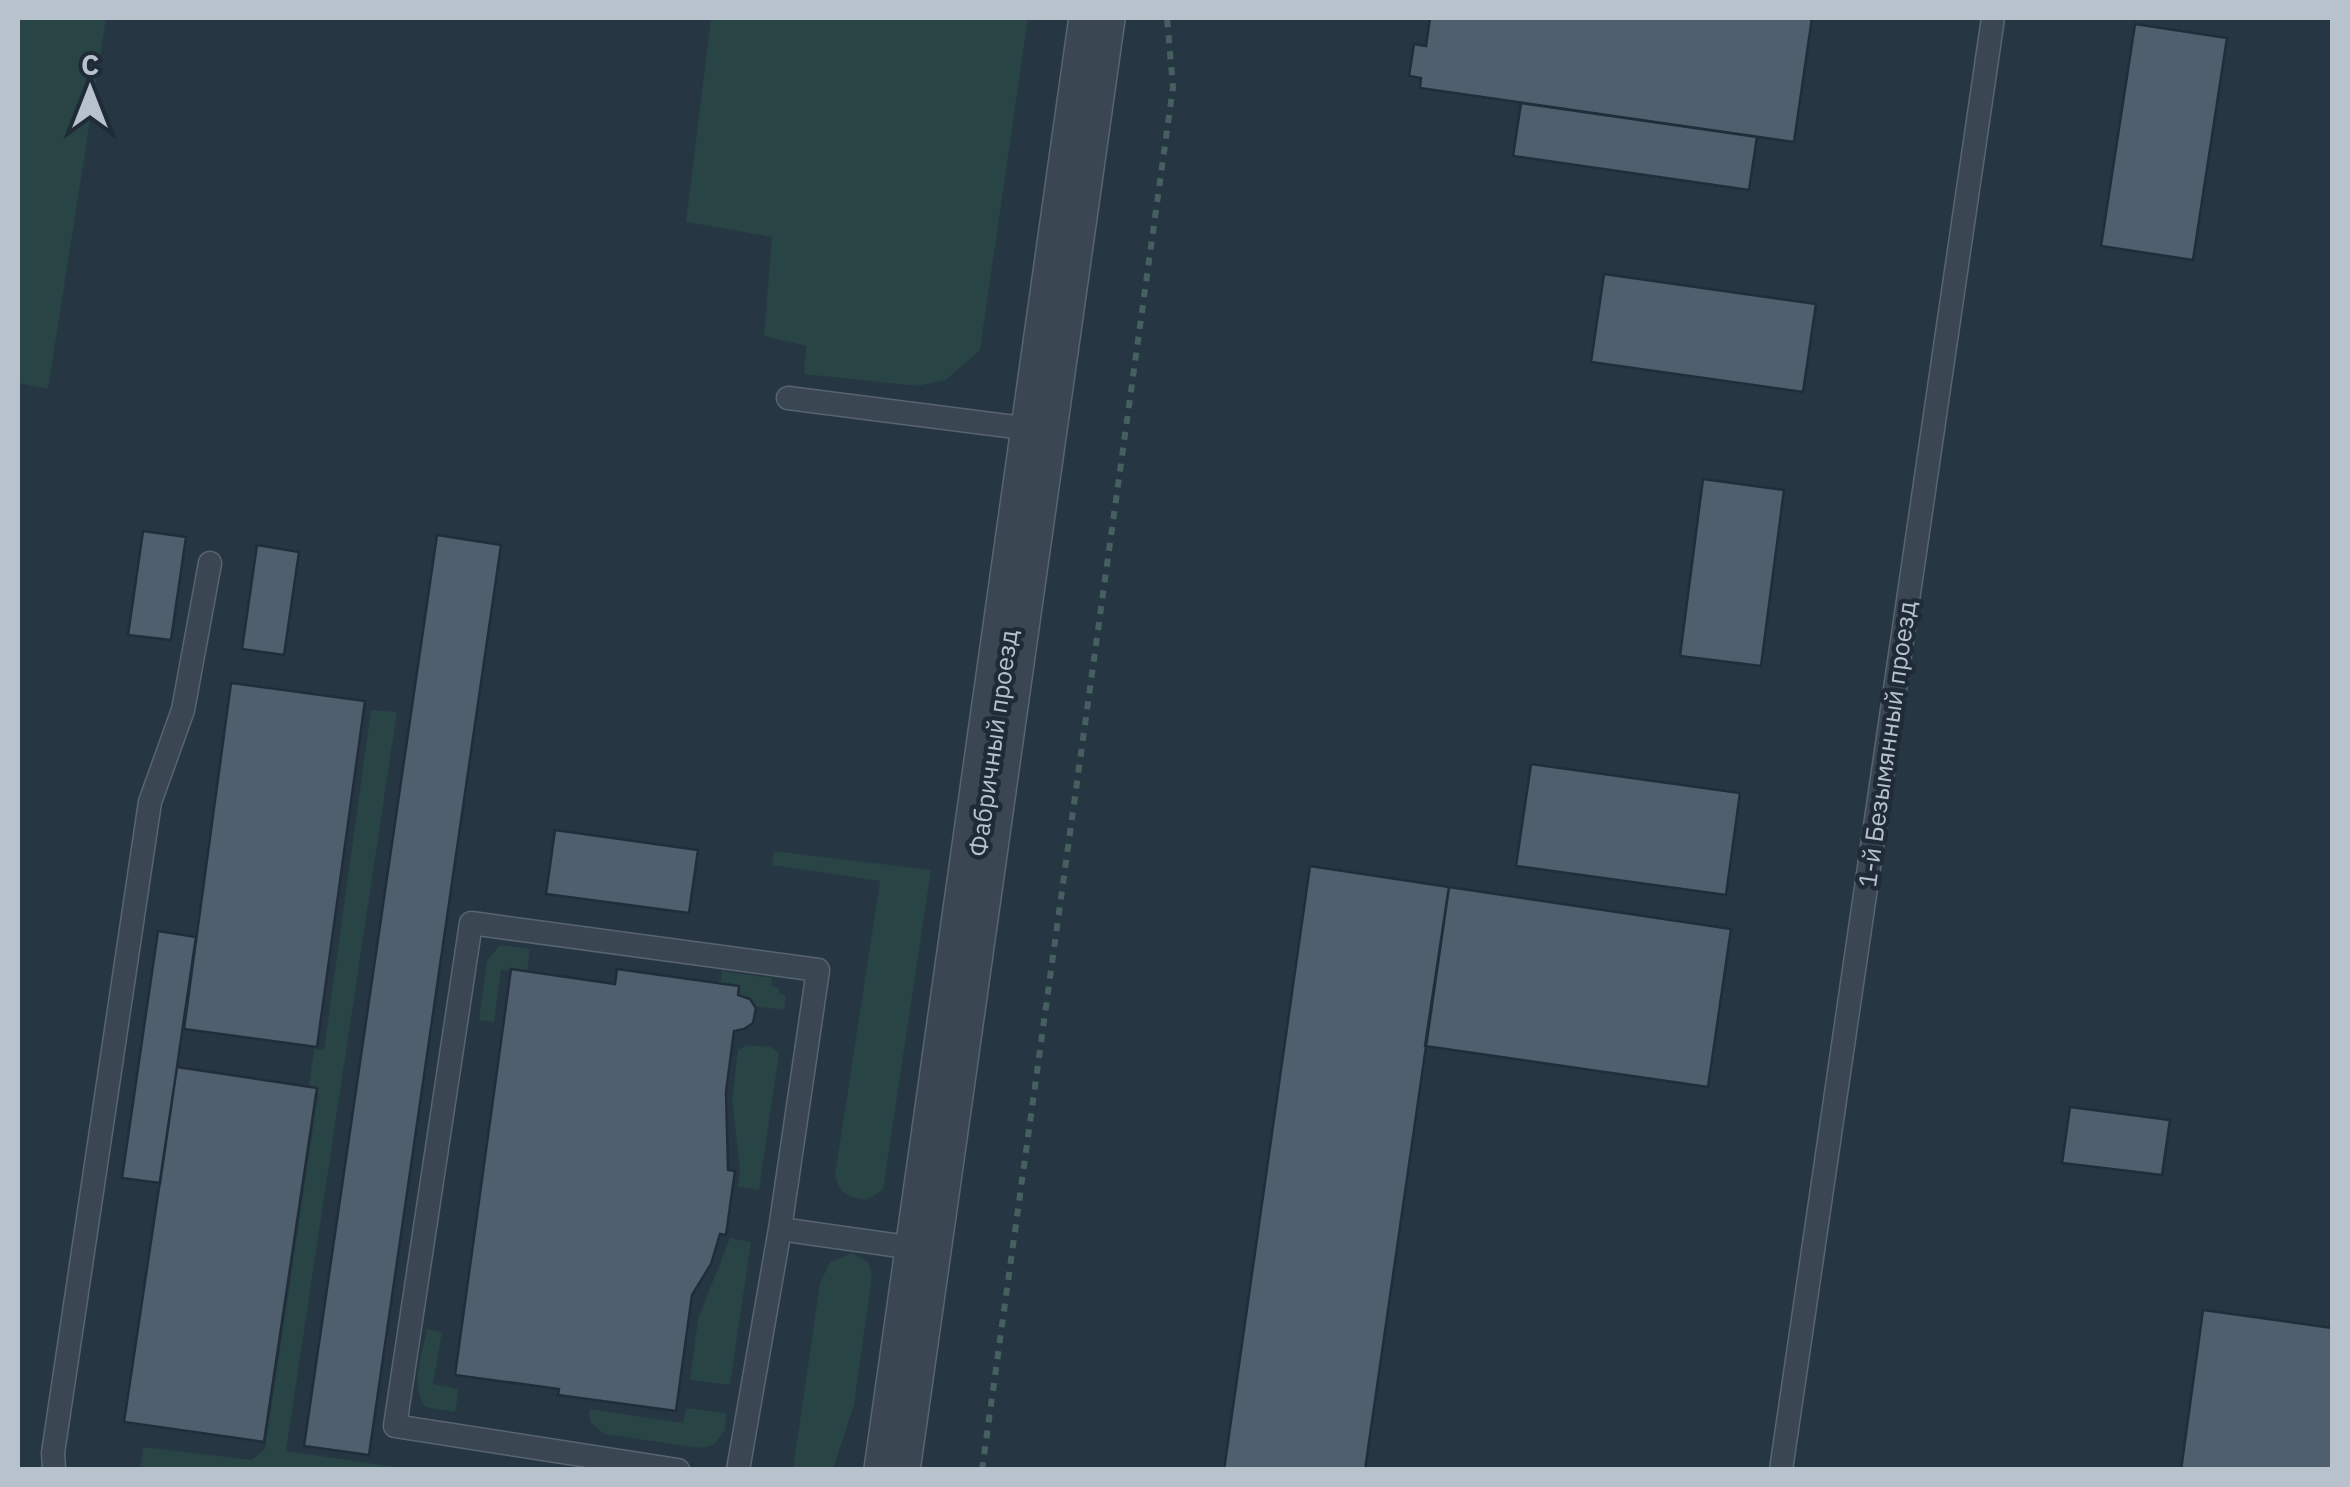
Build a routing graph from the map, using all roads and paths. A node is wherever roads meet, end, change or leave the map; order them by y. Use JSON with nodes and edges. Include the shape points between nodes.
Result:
{"nodes":[{"id":1,"x":1097,"y":18,"type":"edge"},
{"id":2,"x":1167,"y":18,"type":"edge"},
{"id":3,"x":1993,"y":18,"type":"edge"},
{"id":4,"x":788,"y":398,"type":"dead end"},
{"id":5,"x":1038,"y":430,"type":"junction"},
{"id":6,"x":210,"y":563,"type":"dead end"},
{"id":7,"x":780,"y":1229,"type":"junction"},
{"id":8,"x":921,"y":1249,"type":"junction"},
{"id":9,"x":54,"y":1470,"type":"edge"},
{"id":10,"x":678,"y":1470,"type":"edge"},
{"id":11,"x":738,"y":1470,"type":"edge"},
{"id":12,"x":892,"y":1470,"type":"edge"},
{"id":13,"x":982,"y":1470,"type":"edge"},
{"id":14,"x":1781,"y":1470,"type":"edge"}],
"edges":[{"from":1,"to":5,"type":"street","name":"Фабричный проезд"},
{"from":2,"to":13,"type":"path","via":[[1173,87]]},
{"from":3,"to":14,"type":"lane","name":"1-й Безымянный проезд"},
{"from":4,"to":5,"type":"lane"},
{"from":5,"to":8,"type":"street","name":"Фабричный проезд"},
{"from":6,"to":9,"type":"lane","via":[[183,710],[150,802]]},
{"from":7,"to":8,"type":"lane"},
{"from":7,"to":10,"type":"lane","via":[[818,970],[472,922],[395,1426]]},
{"from":7,"to":11,"type":"lane"},
{"from":8,"to":12,"type":"street","name":"Фабричный проезд"}]}
